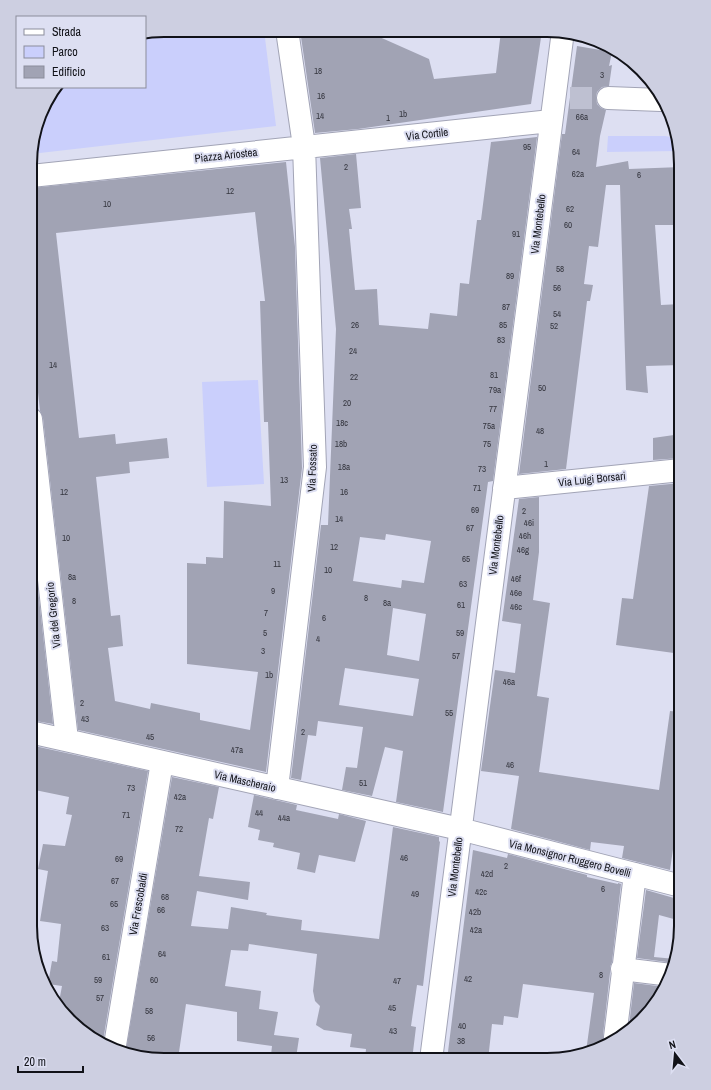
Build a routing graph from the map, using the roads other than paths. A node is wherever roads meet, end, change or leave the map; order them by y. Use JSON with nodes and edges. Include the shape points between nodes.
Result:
{"nodes":[{"id":1,"x":288,"y":37,"type":"edge"},
{"id":2,"x":563,"y":38,"type":"edge"},
{"id":3,"x":608,"y":98,"type":"tunnel mouth"},
{"id":4,"x":656,"y":100,"type":"edge"},
{"id":5,"x":551,"y":121,"type":"junction"},
{"id":6,"x":304,"y":146,"type":"junction"},
{"id":7,"x":37,"y":175,"type":"edge"},
{"id":8,"x":674,"y":471,"type":"edge"},
{"id":9,"x":37,"y":472,"type":"edge"},
{"id":10,"x":504,"y":488,"type":"junction"},
{"id":11,"x":37,"y":734,"type":"edge"},
{"id":12,"x":67,"y":740,"type":"junction"},
{"id":13,"x":162,"y":762,"type":"junction"},
{"id":14,"x":277,"y":788,"type":"junction"},
{"id":15,"x":460,"y":829,"type":"junction"},
{"id":16,"x":634,"y":874,"type":"junction"},
{"id":17,"x":674,"y":884,"type":"edge"},
{"id":18,"x":622,"y":969,"type":"junction"},
{"id":19,"x":664,"y":974,"type":"edge"},
{"id":20,"x":615,"y":1033,"type":"edge"},
{"id":21,"x":116,"y":1043,"type":"edge"},
{"id":22,"x":432,"y":1053,"type":"edge"}],
"edges":[{"from":1,"to":6,"type":"street"},
{"from":2,"to":5,"type":"street","name":"Via Montebello","via":[[562,98]]},
{"from":3,"to":4,"type":"street"},
{"from":5,"to":6,"type":"street","name":"Via Cortile"},
{"from":5,"to":10,"type":"street","name":"Via Montebello"},
{"from":6,"to":7,"type":"street","name":"Piazza Ariostea"},
{"from":6,"to":14,"type":"street","name":"Via Fossato","via":[[315,467]]},
{"from":8,"to":10,"type":"street","name":"Via Luigi Borsari"},
{"from":9,"to":12,"type":"street","name":"Via del Gregorio"},
{"from":10,"to":15,"type":"street","name":"Via Montebello"},
{"from":11,"to":12,"type":"street","name":"Via Mascheraio"},
{"from":12,"to":13,"type":"street","name":"Via Mascheraio"},
{"from":13,"to":14,"type":"street","name":"Via Mascheraio"},
{"from":13,"to":21,"type":"street","name":"Via Frescobaldi"},
{"from":14,"to":15,"type":"street","name":"Via Mascheraio"},
{"from":15,"to":16,"type":"street","name":"Via Monsignor Ruggero Bovelli"},
{"from":15,"to":22,"type":"street","name":"Via Montebello"},
{"from":16,"to":17,"type":"street","name":"Via Monsignor Ruggero Bovelli"},
{"from":16,"to":18,"type":"street"},
{"from":18,"to":19,"type":"street"},
{"from":18,"to":20,"type":"street"}]}
